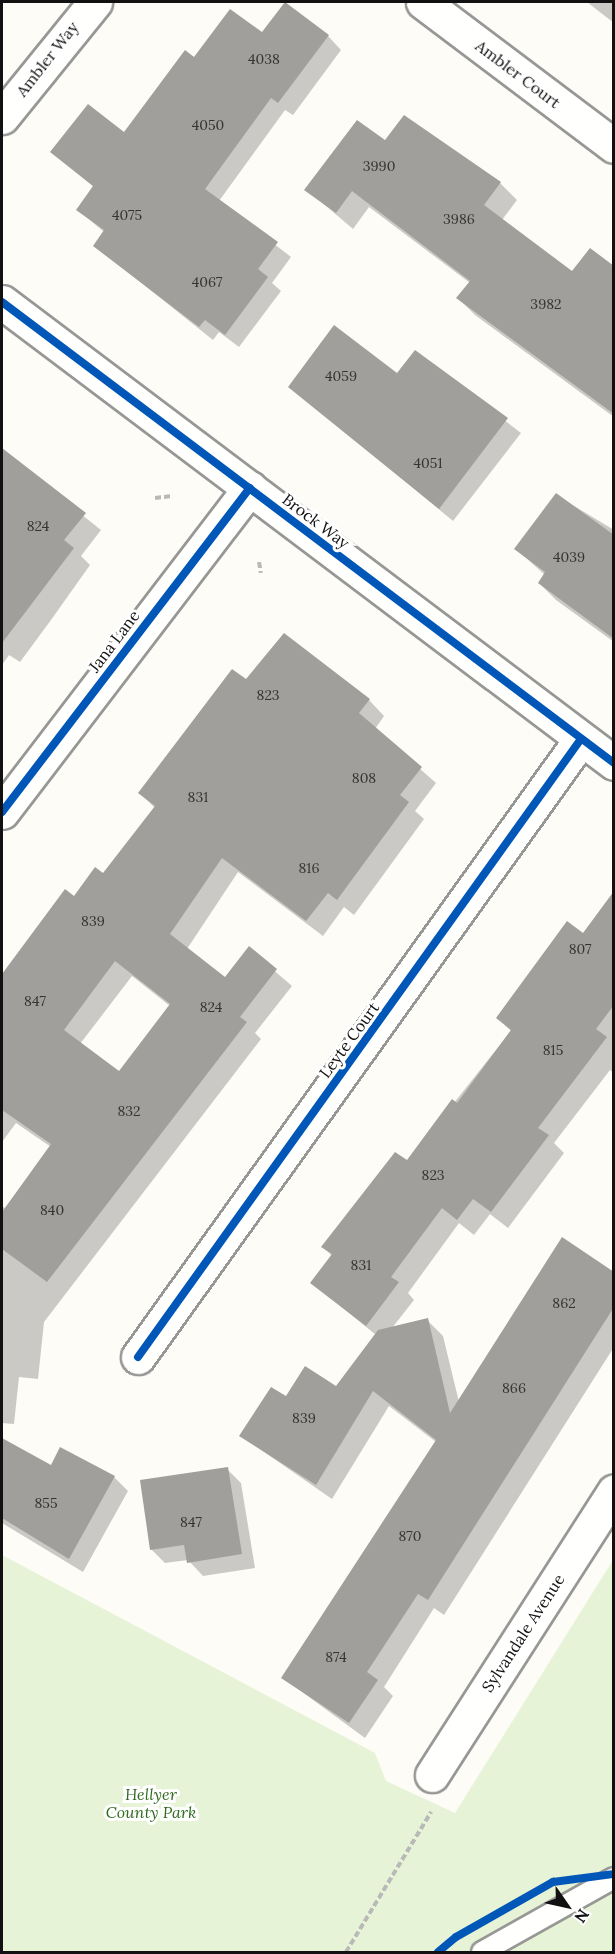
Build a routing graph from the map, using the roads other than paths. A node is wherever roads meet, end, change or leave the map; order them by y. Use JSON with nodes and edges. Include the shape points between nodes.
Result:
{"nodes":[{"id":1,"x":95,"y":2,"type":"edge"},
{"id":2,"x":423,"y":2,"type":"edge"},
{"id":3,"x":2,"y":117,"type":"edge"},
{"id":4,"x":614,"y":146,"type":"edge"},
{"id":5,"x":2,"y":302,"type":"edge"},
{"id":6,"x":250,"y":488,"type":"junction"},
{"id":7,"x":581,"y":739,"type":"junction"},
{"id":8,"x":614,"y":763,"type":"edge"},
{"id":9,"x":2,"y":812,"type":"edge"},
{"id":10,"x":138,"y":1357,"type":"dead end"},
{"id":11,"x":614,"y":1491,"type":"edge"},
{"id":12,"x":432,"y":1775,"type":"road end"},
{"id":13,"x":614,"y":1878,"type":"edge"},
{"id":14,"x":482,"y":1953,"type":"edge"}],
"edges":[{"from":1,"to":3,"type":"street","name":"Ambler Way"},
{"from":2,"to":4,"type":"street","name":"Ambler Court"},
{"from":5,"to":6,"type":"street","name":"Brock Way"},
{"from":6,"to":7,"type":"street","name":"Brock Way"},
{"from":6,"to":9,"type":"street","name":"Jana Lane"},
{"from":7,"to":8,"type":"street","name":"Brock Way"},
{"from":7,"to":10,"type":"street","name":"Leyte Court"},
{"from":11,"to":12,"type":"street","name":"Sylvandale Avenue"},
{"from":13,"to":14,"type":"lane"}]}
